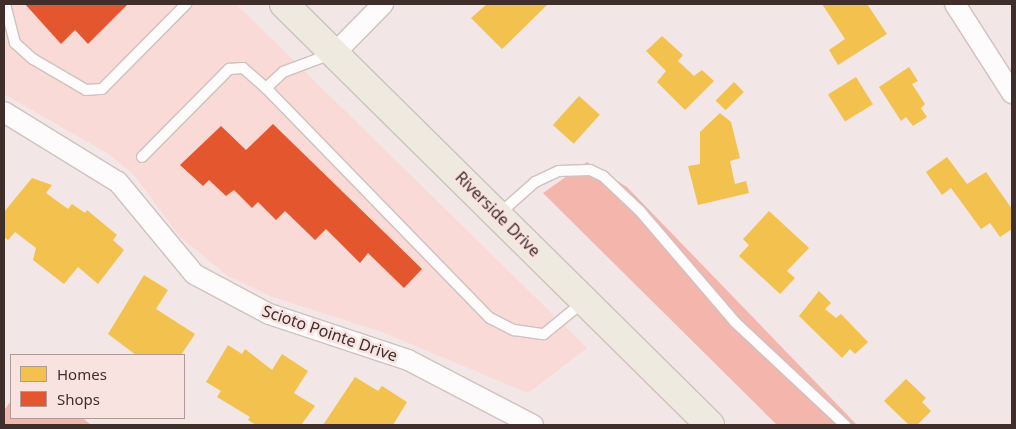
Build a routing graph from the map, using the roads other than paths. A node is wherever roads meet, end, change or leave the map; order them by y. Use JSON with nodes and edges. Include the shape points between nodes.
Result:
{"nodes":[{"id":1,"x":5,"y":4,"type":"edge"},
{"id":2,"x":186,"y":4,"type":"edge"},
{"id":3,"x":284,"y":4,"type":"edge"},
{"id":4,"x":384,"y":4,"type":"edge"},
{"id":5,"x":955,"y":4,"type":"edge"},
{"id":6,"x":335,"y":53,"type":"junction"},
{"id":7,"x":266,"y":88,"type":"junction"},
{"id":8,"x":1012,"y":92,"type":"edge"},
{"id":9,"x":4,"y":112,"type":"edge"},
{"id":10,"x":142,"y":157,"type":"dead end"},
{"id":11,"x":498,"y":214,"type":"junction"},
{"id":12,"x":584,"y":300,"type":"junction"},
{"id":13,"x":532,"y":425,"type":"edge"},
{"id":14,"x":710,"y":425,"type":"edge"},
{"id":15,"x":845,"y":425,"type":"edge"}],
"edges":[{"from":1,"to":2,"type":"lane","via":[[16,43],[33,59],[86,90],[102,89]]},
{"from":3,"to":6,"type":"main road","name":"Riverside Drive"},
{"from":4,"to":6,"type":"street"},
{"from":5,"to":8,"type":"street"},
{"from":6,"to":7,"type":"lane","via":[[292,67]]},
{"from":6,"to":11,"type":"main road","name":"Riverside Drive"},
{"from":7,"to":10,"type":"lane","via":[[243,68],[229,69]]},
{"from":7,"to":12,"type":"lane","via":[[490,318],[514,330],[544,334]]},
{"from":9,"to":13,"type":"street","name":"Scioto Pointe Drive","via":[[118,182],[194,274],[269,314],[408,360]]},
{"from":11,"to":12,"type":"main road","name":"Riverside Drive"},
{"from":11,"to":15,"type":"lane","via":[[535,182],[559,171],[590,170],[604,176],[640,211],[735,322]]},
{"from":12,"to":14,"type":"main road","name":"Riverside Drive"}]}
